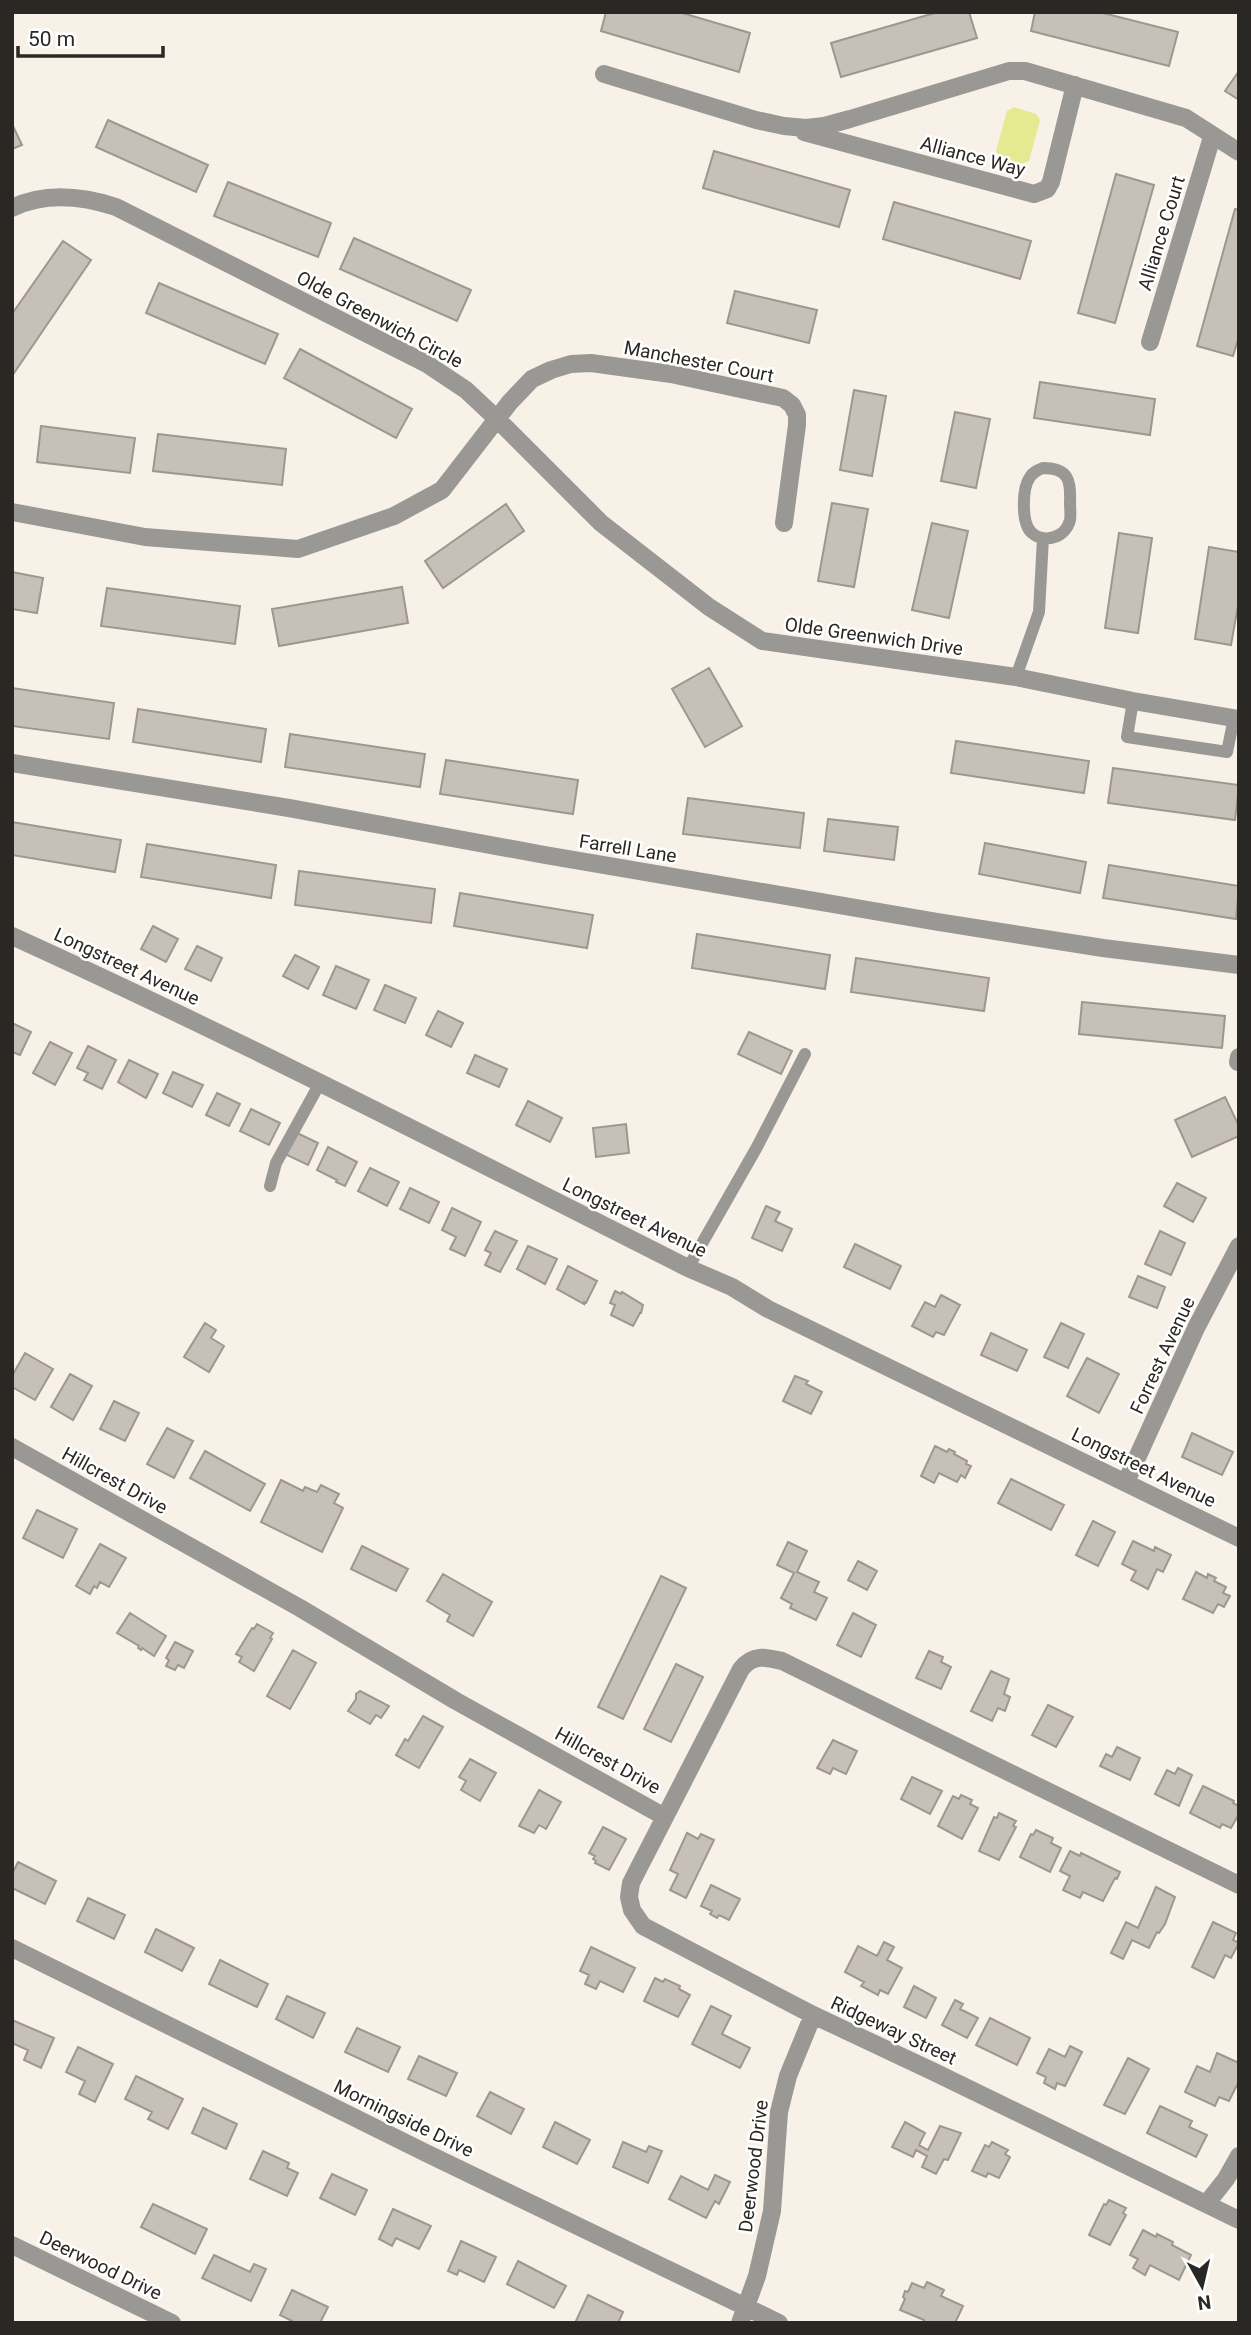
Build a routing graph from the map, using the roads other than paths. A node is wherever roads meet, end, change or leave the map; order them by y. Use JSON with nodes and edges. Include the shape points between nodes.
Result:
{"nodes":[{"id":1,"x":604,"y":74,"type":"dead end"},
{"id":2,"x":1075,"y":85,"type":"junction"},
{"id":3,"x":784,"y":126,"type":"junction"},
{"id":4,"x":1212,"y":137,"type":"junction"},
{"id":5,"x":1239,"y":152,"type":"edge"},
{"id":6,"x":12,"y":208,"type":"edge"},
{"id":7,"x":1150,"y":342,"type":"dead end"},
{"id":8,"x":497,"y":419,"type":"junction"},
{"id":9,"x":12,"y":512,"type":"edge"},
{"id":10,"x":783,"y":523,"type":"dead end"},
{"id":11,"x":1043,"y":538,"type":"junction"},
{"id":12,"x":1016,"y":677,"type":"junction"},
{"id":13,"x":1133,"y":701,"type":"junction"},
{"id":14,"x":1236,"y":719,"type":"edge"},
{"id":15,"x":12,"y":763,"type":"edge"},
{"id":16,"x":12,"y":936,"type":"edge"},
{"id":17,"x":1239,"y":965,"type":"edge"},
{"id":18,"x":805,"y":1054,"type":"dead end"},
{"id":19,"x":320,"y":1083,"type":"junction"},
{"id":20,"x":270,"y":1186,"type":"dead end"},
{"id":21,"x":1239,"y":1247,"type":"edge"},
{"id":22,"x":688,"y":1268,"type":"junction"},
{"id":23,"x":12,"y":1447,"type":"edge"},
{"id":24,"x":1126,"y":1482,"type":"junction"},
{"id":25,"x":1239,"y":1538,"type":"edge"},
{"id":26,"x":665,"y":1817,"type":"junction"},
{"id":27,"x":1239,"y":1885,"type":"edge"},
{"id":28,"x":12,"y":1948,"type":"edge"},
{"id":29,"x":813,"y":2015,"type":"junction"},
{"id":30,"x":1239,"y":2156,"type":"edge"},
{"id":31,"x":1207,"y":2203,"type":"junction"},
{"id":32,"x":1239,"y":2220,"type":"edge"},
{"id":33,"x":12,"y":2245,"type":"edge"},
{"id":34,"x":743,"y":2315,"type":"edge"},
{"id":35,"x":172,"y":2323,"type":"edge"},
{"id":36,"x":779,"y":2323,"type":"edge"}],
"edges":[{"from":1,"to":3,"type":"street","name":"Alliance Way"},
{"from":2,"to":3,"type":"street","name":"Alliance Way","via":[[1009,71],[824,126]]},
{"from":2,"to":3,"type":"street","name":"Alliance Way","via":[[1051,182],[1034,194]]},
{"from":2,"to":4,"type":"street","name":"Alliance Way","via":[[1186,118]]},
{"from":4,"to":5,"type":"street","name":"Alliance Way"},
{"from":4,"to":7,"type":"street","name":"Alliance Court"},
{"from":6,"to":8,"type":"street","name":"Olde Greenwich Circle","via":[[64,197],[116,207],[427,364],[466,390]]},
{"from":8,"to":9,"type":"street","via":[[442,490],[394,516],[298,549],[145,537]]},
{"from":8,"to":10,"type":"street","name":"Manchester Court","via":[[532,379],[570,364],[671,374],[783,398],[792,405],[797,425]]},
{"from":8,"to":12,"type":"street","name":"Olde Greenwich Drive","via":[[601,523],[709,607],[762,641]]},
{"from":11,"to":11,"type":"lane","via":[[1060,535],[1070,520],[1071,485],[1061,471],[1052,468],[1035,472],[1025,487],[1024,520],[1034,535]]},
{"from":11,"to":12,"type":"lane","via":[[1039,612]]},
{"from":12,"to":13,"type":"street","name":"Olde Greenwich Drive"},
{"from":13,"to":14,"type":"street","name":"Olde Greenwich Drive"},
{"from":13,"to":14,"type":"lane","via":[[1127,737],[1227,752]]},
{"from":15,"to":17,"type":"street","name":"Farrell Lane","via":[[938,922]]},
{"from":16,"to":19,"type":"street","name":"Longstreet Avenue"},
{"from":18,"to":22,"type":"lane"},
{"from":19,"to":20,"type":"lane","via":[[276,1163]]},
{"from":19,"to":22,"type":"street","name":"Longstreet Avenue"},
{"from":21,"to":24,"type":"street","name":"Forrest Avenue","via":[[1196,1328]]},
{"from":22,"to":24,"type":"street","name":"Longstreet Avenue"},
{"from":23,"to":26,"type":"street","name":"Hillcrest Drive"},
{"from":24,"to":25,"type":"street","name":"Longstreet Avenue"},
{"from":26,"to":27,"type":"street","name":"Hillcrest Drive","via":[[741,1670],[761,1656],[782,1661]]},
{"from":26,"to":29,"type":"street","name":"Ridgeway Street","via":[[631,1883],[629,1897],[639,1922]]},
{"from":28,"to":34,"type":"street","name":"Morningside Drive"},
{"from":29,"to":31,"type":"street","name":"Ridgeway Street"},
{"from":29,"to":34,"type":"street","name":"Deerwood Drive","via":[[779,2112],[772,2211]]},
{"from":30,"to":31,"type":"street"},
{"from":31,"to":32,"type":"street","name":"Ridgeway Street"},
{"from":33,"to":35,"type":"street","name":"Deerwood Drive"},
{"from":34,"to":36,"type":"street","name":"Morningside Drive"}]}
